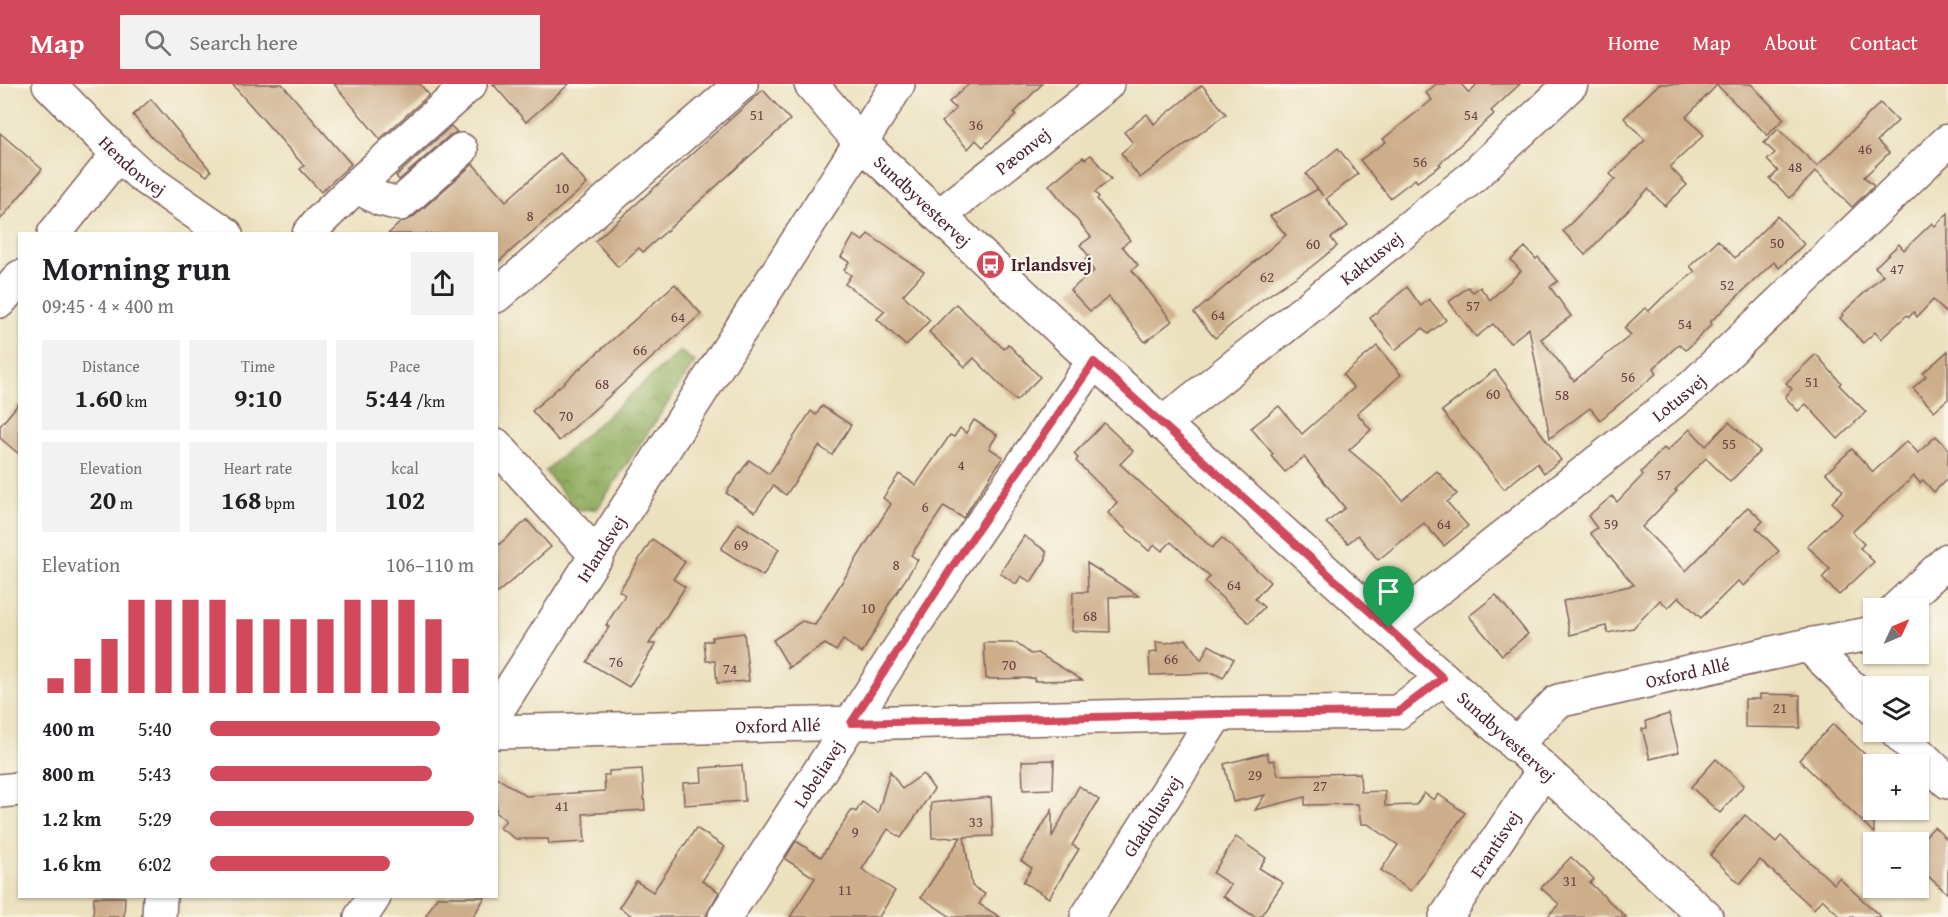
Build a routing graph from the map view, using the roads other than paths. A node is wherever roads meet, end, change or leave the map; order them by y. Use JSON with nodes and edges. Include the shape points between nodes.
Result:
{"nodes":[{"id":1,"x":50,"y":84,"type":"edge"},
{"id":2,"x":470,"y":84,"type":"edge"},
{"id":3,"x":741,"y":84,"type":"edge"},
{"id":4,"x":811,"y":84,"type":"edge"},
{"id":5,"x":898,"y":84,"type":"edge"},
{"id":6,"x":1107,"y":84,"type":"edge"},
{"id":7,"x":1571,"y":84,"type":"edge"},
{"id":8,"x":1948,"y":141,"type":"edge"},
{"id":9,"x":860,"y":142,"type":"junction"},
{"id":10,"x":461,"y":150,"type":"dead end"},
{"id":11,"x":118,"y":154,"type":"junction"},
{"id":12,"x":356,"y":186,"type":"junction"},
{"id":13,"x":939,"y":216,"type":"junction"},
{"id":14,"x":213,"y":230,"type":"edge"},
{"id":15,"x":56,"y":232,"type":"edge"},
{"id":16,"x":311,"y":232,"type":"edge"},
{"id":17,"x":18,"y":279,"type":"edge"},
{"id":18,"x":498,"y":294,"type":"edge"},
{"id":19,"x":0,"y":301,"type":"edge"},
{"id":20,"x":1094,"y":362,"type":"junction"},
{"id":21,"x":1162,"y":424,"type":"junction"},
{"id":22,"x":498,"y":447,"type":"edge"},
{"id":23,"x":597,"y":556,"type":"junction"},
{"id":24,"x":1948,"y":560,"type":"edge"},
{"id":25,"x":1908,"y":598,"type":"edge"},
{"id":26,"x":1389,"y":628,"type":"junction"},
{"id":27,"x":1863,"y":635,"type":"edge"},
{"id":28,"x":1808,"y":645,"type":"junction"},
{"id":29,"x":1443,"y":678,"type":"junction"},
{"id":30,"x":1863,"y":698,"type":"edge"},
{"id":31,"x":498,"y":709,"type":"edge"},
{"id":32,"x":1217,"y":714,"type":"junction"},
{"id":33,"x":851,"y":723,"type":"junction"},
{"id":34,"x":498,"y":732,"type":"edge"},
{"id":35,"x":1907,"y":742,"type":"edge"},
{"id":36,"x":1515,"y":745,"type":"junction"},
{"id":37,"x":1543,"y":771,"type":"junction"},
{"id":38,"x":1948,"y":782,"type":"edge"},
{"id":39,"x":18,"y":789,"type":"edge"},
{"id":40,"x":0,"y":791,"type":"edge"},
{"id":41,"x":160,"y":898,"type":"edge"},
{"id":42,"x":373,"y":898,"type":"edge"},
{"id":43,"x":159,"y":917,"type":"edge"},
{"id":44,"x":361,"y":917,"type":"edge"},
{"id":45,"x":725,"y":917,"type":"edge"},
{"id":46,"x":1087,"y":917,"type":"edge"},
{"id":47,"x":1446,"y":917,"type":"edge"},
{"id":48,"x":1706,"y":917,"type":"edge"}],
"edges":[{"from":1,"to":11,"type":"street","name":"Hendonvej"},
{"from":2,"to":12,"type":"street"},
{"from":3,"to":18,"type":"street"},
{"from":4,"to":9,"type":"street","name":"Sundbyvestervej"},
{"from":5,"to":9,"type":"street","name":"Irlandsvej"},
{"from":6,"to":13,"type":"street","name":"Pæonvej"},
{"from":7,"to":21,"type":"street","name":"Kaktusvej","via":[[1470,179]]},
{"from":8,"to":26,"type":"street","name":"Lotusvej","via":[[1693,386]]},
{"from":9,"to":13,"type":"street","name":"Sundbyvestervej"},
{"from":9,"to":23,"type":"street","name":"Irlandsvej"},
{"from":10,"to":12,"type":"street","via":[[399,204]]},
{"from":11,"to":14,"type":"street","name":"Hendonvej"},
{"from":11,"to":15,"type":"street"},
{"from":12,"to":16,"type":"street"},
{"from":13,"to":20,"type":"street","name":"Sundbyvestervej"},
{"from":17,"to":19,"type":"street"},
{"from":20,"to":21,"type":"street","name":"Sundbyvestervej"},
{"from":20,"to":33,"type":"street","name":"Lobeliavej","via":[[954,564]]},
{"from":21,"to":26,"type":"street","name":"Sundbyvestervej"},
{"from":22,"to":23,"type":"street"},
{"from":23,"to":31,"type":"street","name":"Irlandsvej"},
{"from":24,"to":25,"type":"street"},
{"from":26,"to":29,"type":"street","name":"Sundbyvestervej"},
{"from":27,"to":28,"type":"street","name":"Oxford Allé"},
{"from":28,"to":30,"type":"street"},
{"from":28,"to":36,"type":"street","name":"Oxford Allé","via":[[1558,701]]},
{"from":29,"to":32,"type":"street","name":"Oxford Allé","via":[[1398,712]]},
{"from":29,"to":36,"type":"street","name":"Sundbyvestervej"},
{"from":32,"to":33,"type":"street","name":"Oxford Allé"},
{"from":32,"to":46,"type":"street","name":"Gladiolusvej"},
{"from":33,"to":34,"type":"street","name":"Oxford Allé"},
{"from":33,"to":45,"type":"street","name":"Lobeliavej"},
{"from":35,"to":38,"type":"street"},
{"from":36,"to":37,"type":"street","name":"Sundbyvestervej"},
{"from":37,"to":47,"type":"street","name":"Erantisvej"},
{"from":37,"to":48,"type":"street","name":"Sundbyvestervej"},
{"from":39,"to":40,"type":"street"},
{"from":41,"to":43,"type":"street"},
{"from":42,"to":44,"type":"street"}]}
